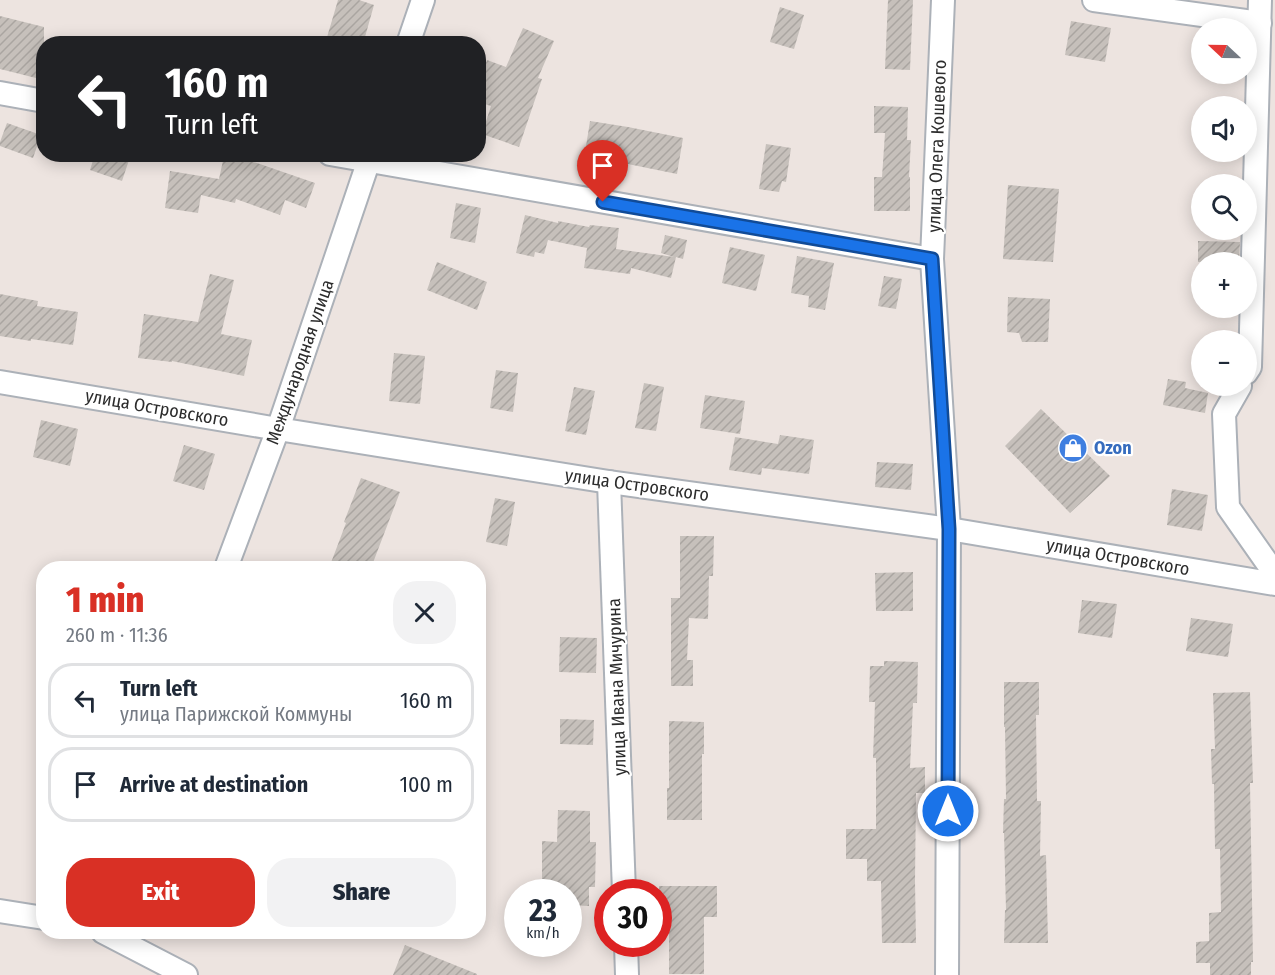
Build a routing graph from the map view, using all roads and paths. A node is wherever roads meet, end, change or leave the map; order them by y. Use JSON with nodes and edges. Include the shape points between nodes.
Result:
{"nodes":[{"id":1,"x":423,"y":0,"type":"edge"},
{"id":2,"x":943,"y":0,"type":"edge"},
{"id":3,"x":1094,"y":0,"type":"edge"},
{"id":4,"x":1260,"y":0,"type":"edge"},
{"id":5,"x":1260,"y":23,"type":"junction"},
{"id":6,"x":411,"y":36,"type":"edge"},
{"id":7,"x":0,"y":93,"type":"edge"},
{"id":8,"x":36,"y":100,"type":"edge"},
{"id":9,"x":369,"y":162,"type":"edge"},
{"id":10,"x":392,"y":162,"type":"edge"},
{"id":11,"x":932,"y":259,"type":"junction"},
{"id":12,"x":1251,"y":330,"type":"edge"},
{"id":13,"x":0,"y":382,"type":"edge"},
{"id":14,"x":1234,"y":396,"type":"edge"},
{"id":15,"x":278,"y":429,"type":"junction"},
{"id":16,"x":609,"y":482,"type":"junction"},
{"id":17,"x":949,"y":529,"type":"junction"},
{"id":18,"x":229,"y":561,"type":"edge"},
{"id":19,"x":1275,"y":574,"type":"edge"},
{"id":20,"x":1275,"y":584,"type":"edge"},
{"id":21,"x":624,"y":879,"type":"edge"},
{"id":22,"x":0,"y":911,"type":"edge"},
{"id":23,"x":36,"y":917,"type":"edge"},
{"id":24,"x":117,"y":939,"type":"edge"},
{"id":25,"x":626,"y":957,"type":"edge"},
{"id":26,"x":186,"y":975,"type":"edge"},
{"id":27,"x":627,"y":975,"type":"edge"},
{"id":28,"x":947,"y":975,"type":"edge"}],
"edges":[{"from":1,"to":6,"type":"street"},
{"from":2,"to":11,"type":"street","name":"улица Олега Кошевого"},
{"from":3,"to":5,"type":"street"},
{"from":4,"to":5,"type":"street"},
{"from":5,"to":12,"type":"street"},
{"from":7,"to":8,"type":"street"},
{"from":9,"to":15,"type":"street","name":"Международная улица"},
{"from":10,"to":11,"type":"street"},
{"from":11,"to":17,"type":"street","name":"улица Олега Кошевого"},
{"from":13,"to":15,"type":"street","name":"улица Островского"},
{"from":14,"to":19,"type":"street","via":[[1224,414],[1228,507]]},
{"from":15,"to":16,"type":"street","name":"улица Островского"},
{"from":15,"to":18,"type":"street","name":"Международная улица"},
{"from":16,"to":17,"type":"street","name":"улица Островского"},
{"from":16,"to":21,"type":"street","name":"улица Ивана Мичурина"},
{"from":17,"to":20,"type":"street","name":"улица Островского"},
{"from":17,"to":28,"type":"street","name":"улица Олега Кошевого"},
{"from":22,"to":23,"type":"street"},
{"from":24,"to":26,"type":"street"},
{"from":25,"to":27,"type":"street"}]}
